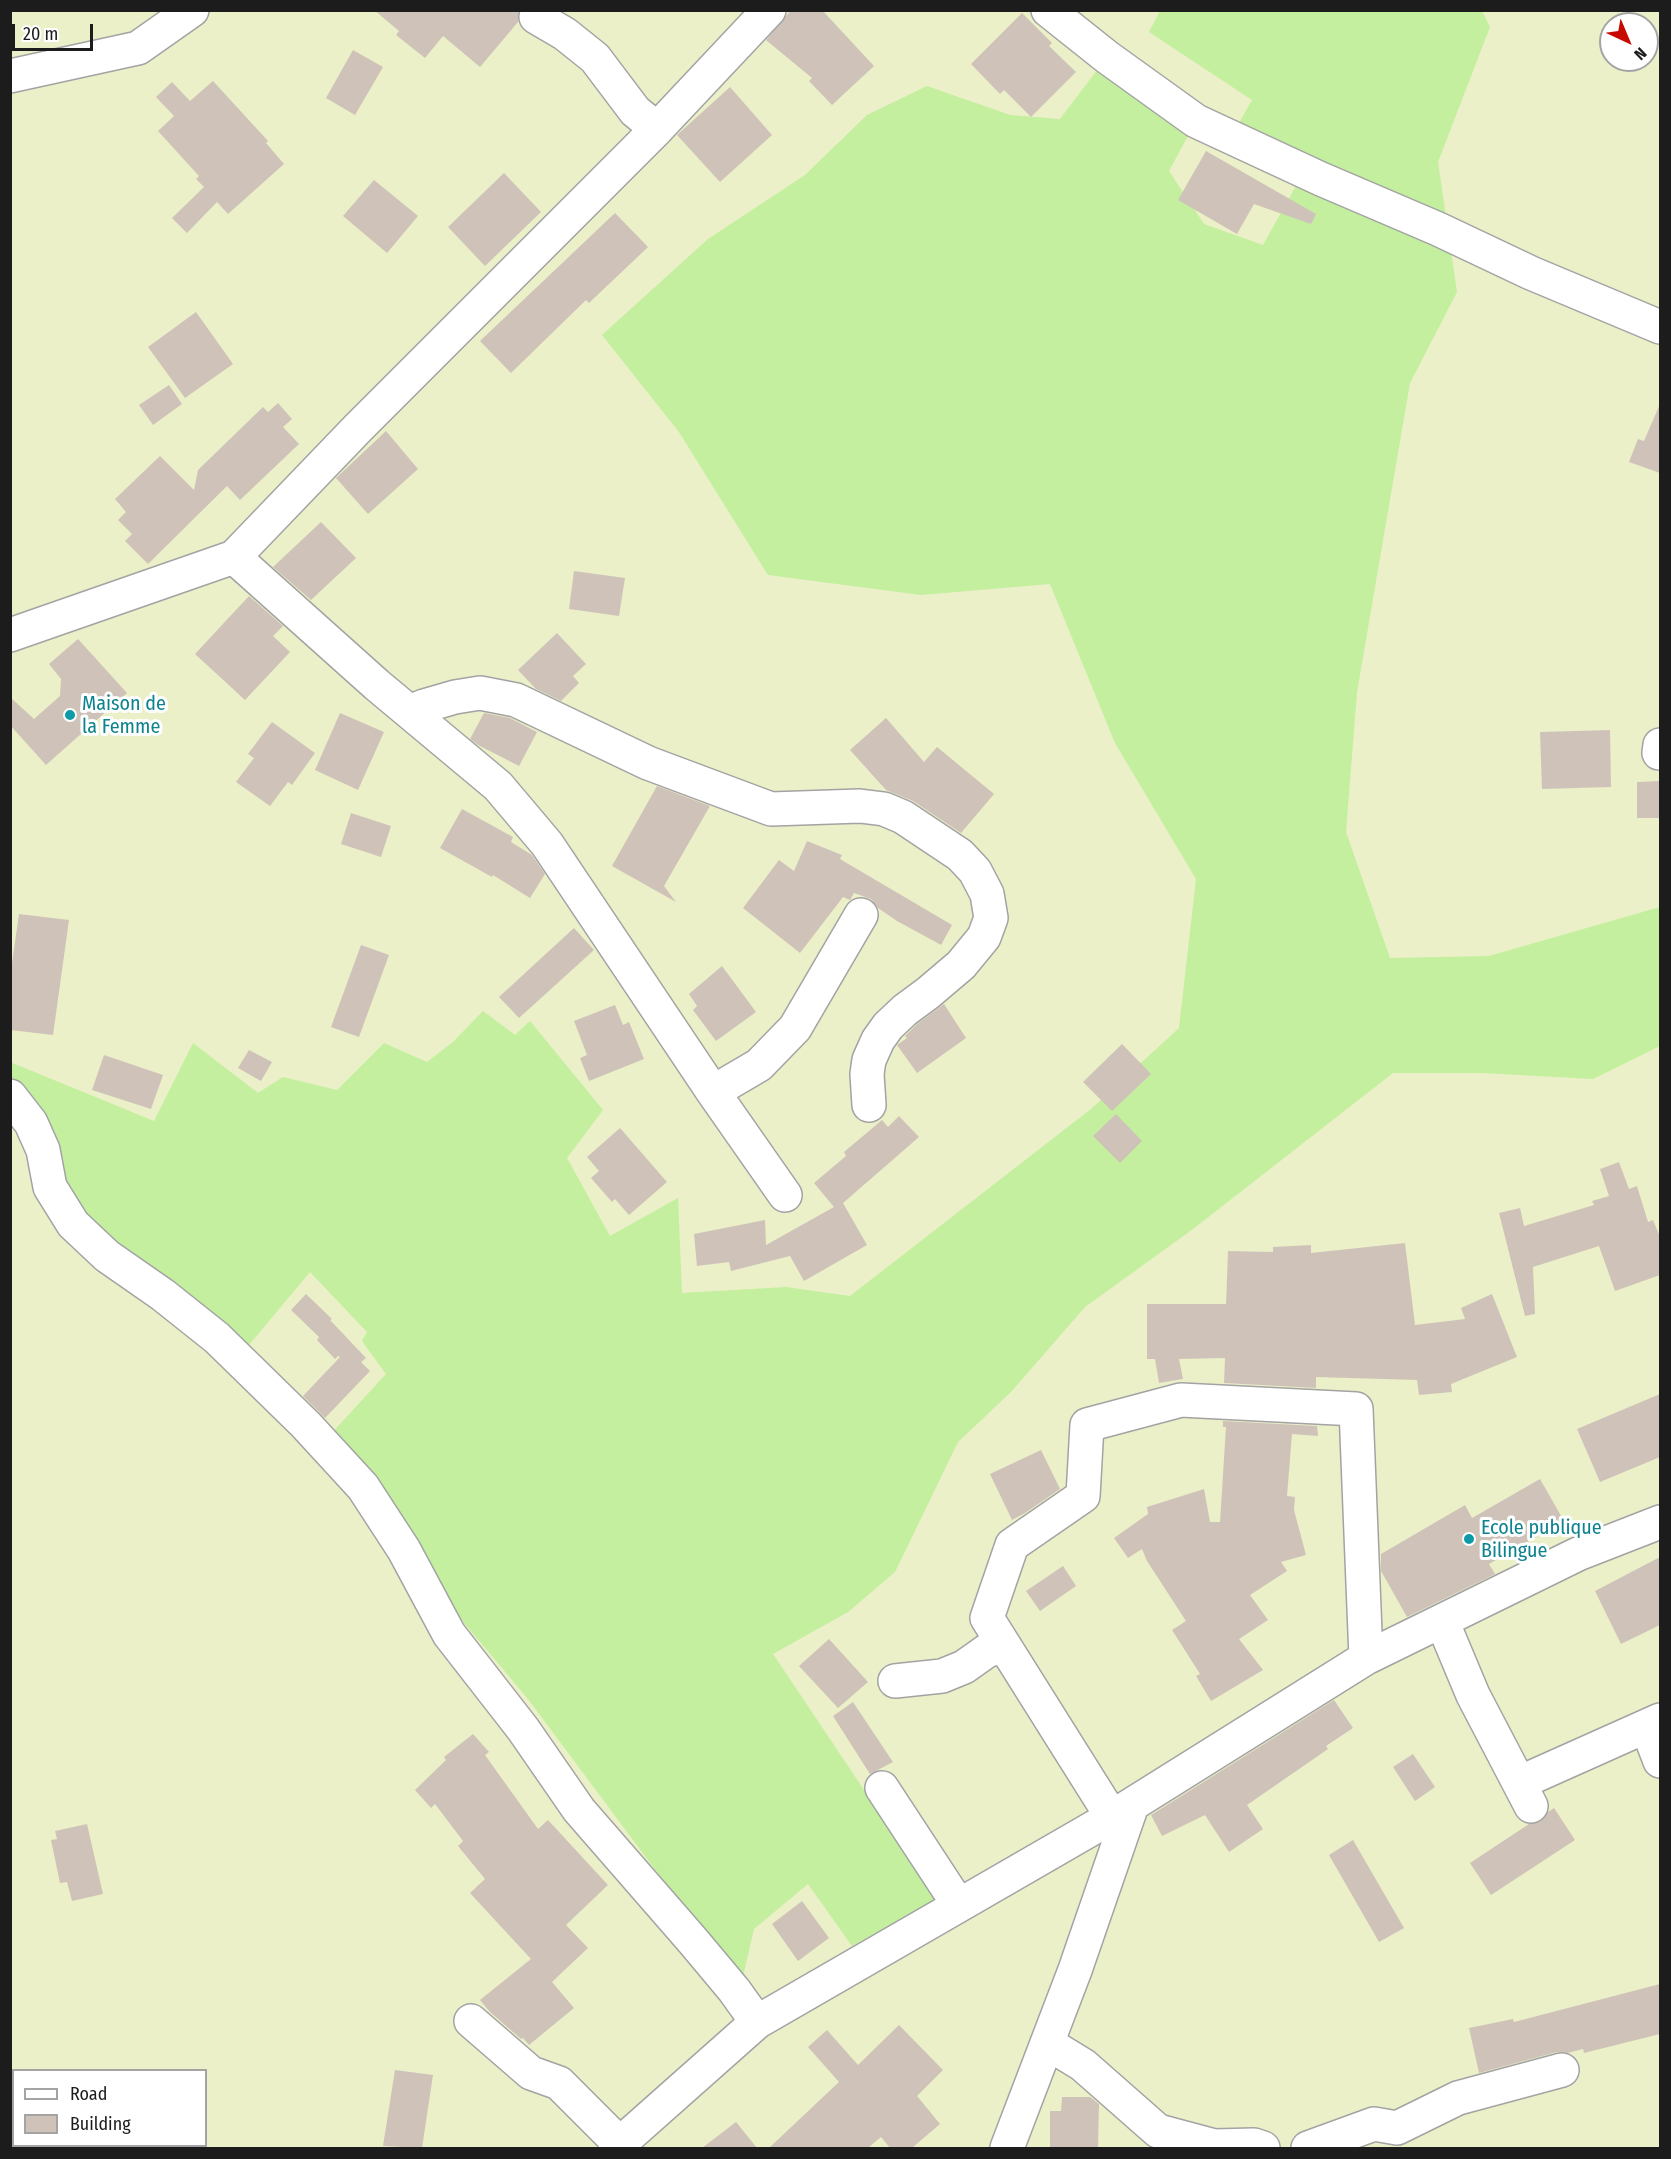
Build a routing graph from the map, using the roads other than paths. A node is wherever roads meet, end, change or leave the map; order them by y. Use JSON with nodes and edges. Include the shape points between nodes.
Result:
{"nodes":[{"id":1,"x":192,"y":10,"type":"edge"},
{"id":2,"x":769,"y":10,"type":"edge"},
{"id":3,"x":1048,"y":10,"type":"edge"},
{"id":4,"x":536,"y":17,"type":"dead end"},
{"id":5,"x":10,"y":76,"type":"edge"},
{"id":6,"x":657,"y":129,"type":"junction"},
{"id":7,"x":1660,"y":327,"type":"edge"},
{"id":8,"x":234,"y":557,"type":"junction"},
{"id":9,"x":10,"y":635,"type":"edge"},
{"id":10,"x":410,"y":712,"type":"junction"},
{"id":11,"x":861,"y":915,"type":"dead end"},
{"id":12,"x":713,"y":1092,"type":"junction"},
{"id":13,"x":10,"y":1096,"type":"edge"},
{"id":14,"x":869,"y":1105,"type":"dead end"},
{"id":15,"x":785,"y":1195,"type":"dead end"},
{"id":16,"x":1660,"y":1522,"type":"edge"},
{"id":17,"x":1442,"y":1621,"type":"junction"},
{"id":18,"x":1005,"y":1647,"type":"junction"},
{"id":19,"x":1366,"y":1658,"type":"junction"},
{"id":20,"x":895,"y":1682,"type":"dead end"},
{"id":21,"x":1654,"y":1724,"type":"edge"},
{"id":22,"x":1660,"y":1761,"type":"edge"},
{"id":23,"x":882,"y":1788,"type":"dead end"},
{"id":24,"x":1122,"y":1811,"type":"junction"},
{"id":25,"x":958,"y":1904,"type":"junction"},
{"id":26,"x":471,"y":2021,"type":"dead end"},
{"id":27,"x":757,"y":2022,"type":"junction"},
{"id":28,"x":1047,"y":2043,"type":"junction"},
{"id":29,"x":1562,"y":2070,"type":"dead end"},
{"id":30,"x":1385,"y":2138,"type":"edge"},
{"id":31,"x":618,"y":2146,"type":"edge"},
{"id":32,"x":1007,"y":2148,"type":"edge"},
{"id":33,"x":1263,"y":2148,"type":"edge"},
{"id":34,"x":1308,"y":2148,"type":"edge"}],
"edges":[{"from":1,"to":5,"type":"street","via":[[138,48]]},
{"from":2,"to":6,"type":"street"},
{"from":3,"to":7,"type":"street","via":[[1196,121]]},
{"from":4,"to":6,"type":"street","via":[[595,58],[635,111]]},
{"from":6,"to":8,"type":"street"},
{"from":8,"to":9,"type":"street"},
{"from":8,"to":10,"type":"street"},
{"from":10,"to":12,"type":"street","via":[[498,786],[547,844]]},
{"from":10,"to":14,"type":"street","via":[[480,693],[516,700],[648,763],[771,809],[884,809],[960,855],[975,871],[987,894],[991,918],[984,937],[961,965],[904,1010],[878,1040],[867,1074]]},
{"from":11,"to":12,"type":"street","via":[[795,1028],[759,1065]]},
{"from":12,"to":15,"type":"street"},
{"from":13,"to":27,"type":"street","via":[[31,1123],[43,1150],[51,1187],[73,1224],[107,1256],[218,1338],[363,1487],[404,1551],[449,1634],[523,1729],[579,1810],[728,1982]]},
{"from":16,"to":17,"type":"street","via":[[1578,1554]]},
{"from":17,"to":19,"type":"street"},
{"from":17,"to":21,"type":"street","via":[[1473,1695],[1525,1795]]},
{"from":18,"to":19,"type":"street","via":[[987,1617],[1012,1545],[1083,1496],[1088,1425],[1181,1400],[1356,1409]]},
{"from":18,"to":20,"type":"street","via":[[988,1650],[942,1677]]},
{"from":18,"to":24,"type":"street"},
{"from":19,"to":24,"type":"street"},
{"from":21,"to":22,"type":"street"},
{"from":23,"to":25,"type":"street"},
{"from":24,"to":25,"type":"street"},
{"from":24,"to":28,"type":"street","via":[[1076,1970]]},
{"from":25,"to":27,"type":"street"},
{"from":26,"to":31,"type":"street","via":[[531,2073],[559,2083]]},
{"from":27,"to":31,"type":"street"},
{"from":28,"to":32,"type":"street"},
{"from":28,"to":33,"type":"street","via":[[1083,2065],[1158,2131],[1214,2146]]},
{"from":29,"to":30,"type":"street","via":[[1458,2098]]},
{"from":30,"to":34,"type":"street","via":[[1374,2124]]}]}
